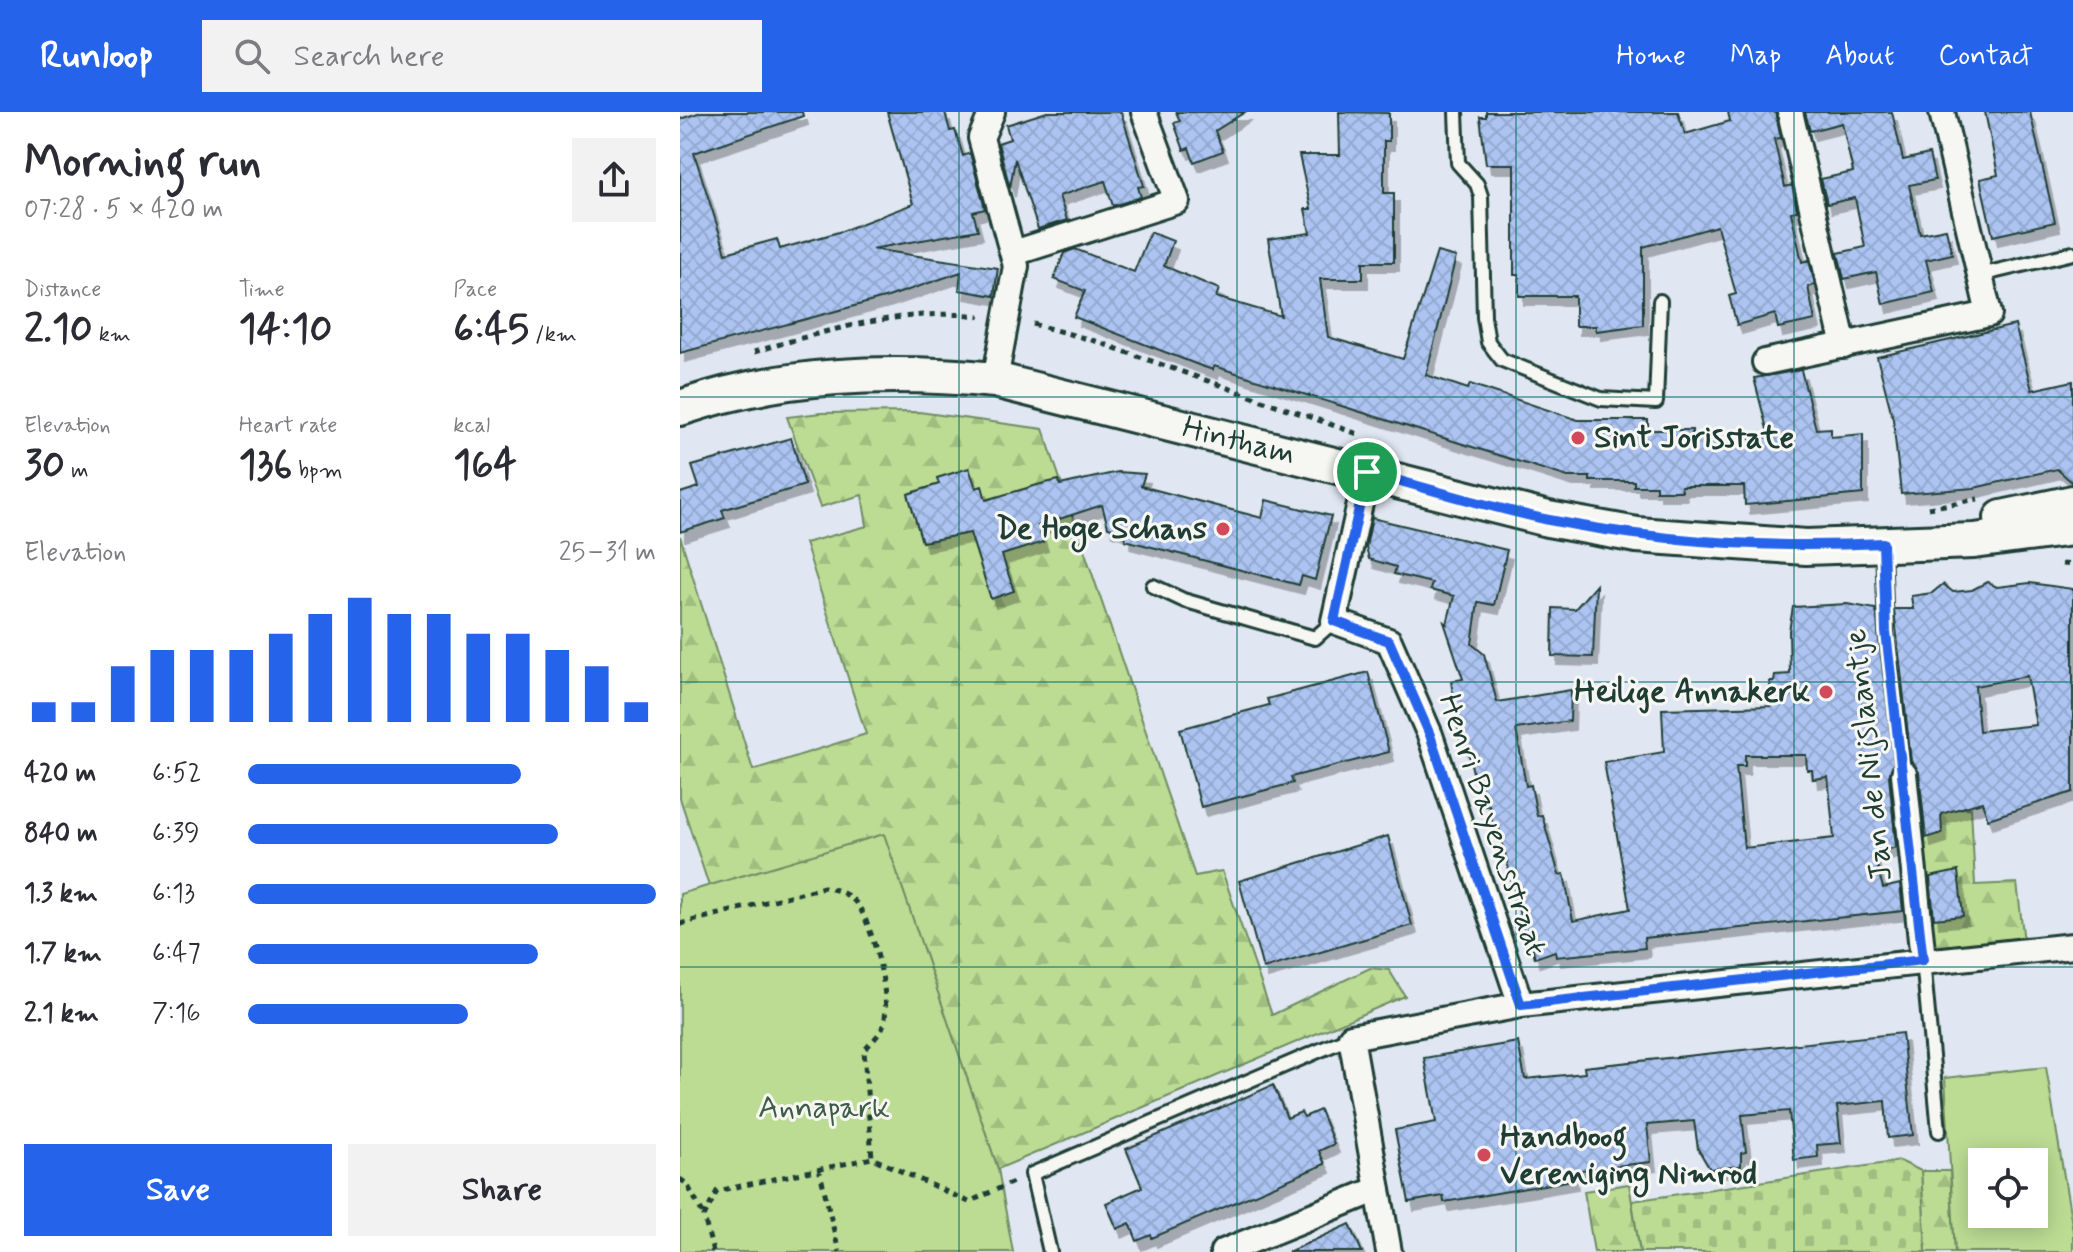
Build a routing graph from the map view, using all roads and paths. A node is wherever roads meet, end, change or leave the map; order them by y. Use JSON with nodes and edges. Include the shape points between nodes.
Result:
{"nodes":[{"id":1,"x":992,"y":112,"type":"edge"},
{"id":2,"x":1144,"y":112,"type":"edge"},
{"id":3,"x":1456,"y":112,"type":"edge"},
{"id":4,"x":1790,"y":112,"type":"edge"},
{"id":5,"x":1942,"y":112,"type":"edge"},
{"id":6,"x":1014,"y":253,"type":"junction"},
{"id":7,"x":2073,"y":253,"type":"edge"},
{"id":8,"x":1980,"y":275,"type":"junction"},
{"id":9,"x":1660,"y":301,"type":"dead end"},
{"id":10,"x":1007,"y":319,"type":"junction"},
{"id":11,"x":1844,"y":346,"type":"junction"},
{"id":12,"x":747,"y":355,"type":"dead end"},
{"id":13,"x":1765,"y":362,"type":"dead end"},
{"id":14,"x":995,"y":380,"type":"junction"},
{"id":15,"x":680,"y":408,"type":"edge"},
{"id":16,"x":1366,"y":437,"type":"dead end"},
{"id":17,"x":1367,"y":472,"type":"junction"},
{"id":18,"x":1989,"y":497,"type":"dead end"},
{"id":19,"x":2073,"y":503,"type":"edge"},
{"id":20,"x":1914,"y":510,"type":"dead end"},
{"id":21,"x":2073,"y":528,"type":"edge"},
{"id":22,"x":1888,"y":543,"type":"junction"},
{"id":23,"x":1153,"y":586,"type":"dead end"},
{"id":24,"x":1334,"y":621,"type":"junction"},
{"id":25,"x":1904,"y":774,"type":"joint"},
{"id":26,"x":680,"y":924,"type":"edge"},
{"id":27,"x":2073,"y":946,"type":"edge"},
{"id":28,"x":1923,"y":960,"type":"junction"},
{"id":29,"x":1521,"y":1005,"type":"junction"},
{"id":30,"x":1351,"y":1037,"type":"junction"},
{"id":31,"x":1939,"y":1131,"type":"dead end"},
{"id":32,"x":872,"y":1158,"type":"junction"},
{"id":33,"x":819,"y":1168,"type":"junction"},
{"id":34,"x":1032,"y":1174,"type":"junction"},
{"id":35,"x":680,"y":1179,"type":"edge"},
{"id":36,"x":1378,"y":1189,"type":"junction"},
{"id":37,"x":704,"y":1217,"type":"junction"},
{"id":38,"x":713,"y":1252,"type":"edge"},
{"id":39,"x":839,"y":1252,"type":"edge"},
{"id":40,"x":1050,"y":1252,"type":"edge"},
{"id":41,"x":1223,"y":1252,"type":"edge"},
{"id":42,"x":1389,"y":1252,"type":"edge"}],
"edges":[{"from":1,"to":6,"type":"street","via":[[981,138]]},
{"from":2,"to":6,"type":"street","via":[[1177,201]]},
{"from":3,"to":9,"type":"lane","via":[[1458,163],[1481,196],[1488,342],[1502,360],[1601,399],[1656,402]]},
{"from":4,"to":11,"type":"street"},
{"from":5,"to":8,"type":"street"},
{"from":6,"to":10,"type":"street"},
{"from":7,"to":8,"type":"lane"},
{"from":8,"to":11,"type":"street","via":[[1989,314]]},
{"from":10,"to":12,"type":"path","via":[[911,316],[860,324]]},
{"from":10,"to":14,"type":"street"},
{"from":10,"to":16,"type":"path","via":[[1095,341]]},
{"from":11,"to":13,"type":"street"},
{"from":14,"to":15,"type":"street","name":"Hintham","via":[[929,374],[801,379]]},
{"from":14,"to":17,"type":"street","name":"Hintham"},
{"from":17,"to":22,"type":"street","name":"Hintham","via":[[1548,519],[1637,535],[1806,547]]},
{"from":17,"to":24,"type":"street"},
{"from":18,"to":20,"type":"path"},
{"from":19,"to":22,"type":"street","name":"Hintham"},
{"from":21,"to":22,"type":"street","name":"Hintham","via":[[1974,541]]},
{"from":22,"to":25,"type":"lane","name":"Jan de Nijslaantje","via":[[1886,632]]},
{"from":23,"to":24,"type":"lane","via":[[1183,600],[1315,638]]},
{"from":24,"to":29,"type":"street","name":"Henri Bayensstraat","via":[[1389,641],[1430,735]]},
{"from":25,"to":28,"type":"street","name":"Jan de Nijslaantje"},
{"from":26,"to":32,"type":"path","via":[[824,887],[844,892],[859,905],[885,982],[887,1007],[883,1027],[864,1051]]},
{"from":27,"to":28,"type":"street"},
{"from":28,"to":29,"type":"street"},
{"from":28,"to":31,"type":"lane"},
{"from":29,"to":30,"type":"street"},
{"from":30,"to":34,"type":"lane"},
{"from":30,"to":36,"type":"street"},
{"from":32,"to":33,"type":"path"},
{"from":32,"to":34,"type":"path","via":[[969,1202]]},
{"from":33,"to":37,"type":"path","via":[[717,1191]]},
{"from":33,"to":39,"type":"path"},
{"from":34,"to":40,"type":"lane"},
{"from":35,"to":37,"type":"path"},
{"from":36,"to":41,"type":"street"},
{"from":36,"to":42,"type":"street"},
{"from":37,"to":38,"type":"path"}]}
